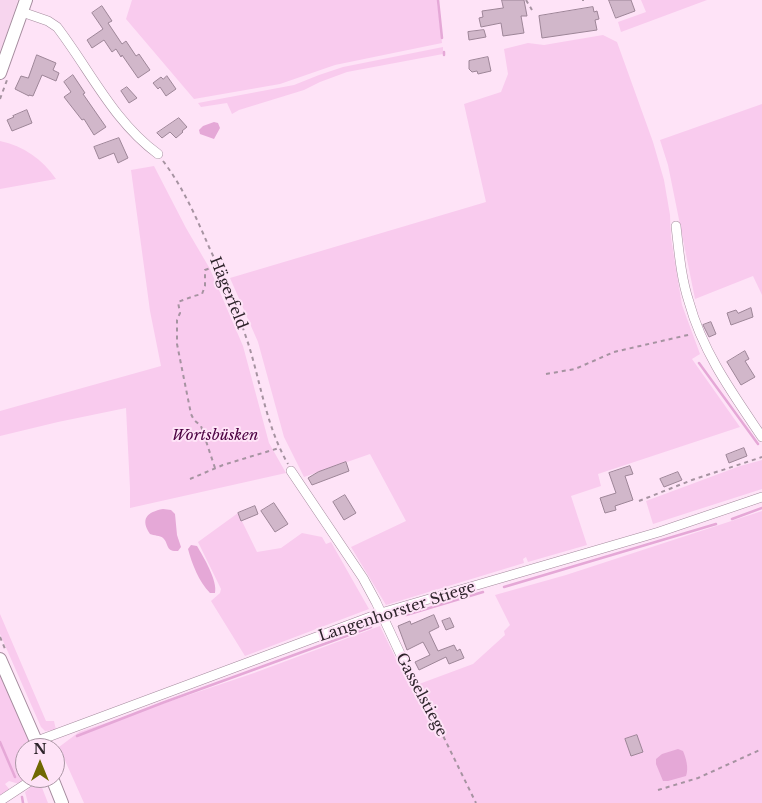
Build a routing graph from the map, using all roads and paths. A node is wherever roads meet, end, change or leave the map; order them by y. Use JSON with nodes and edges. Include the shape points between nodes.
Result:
{"nodes":[{"id":1,"x":526,"y":0,"type":"edge"},
{"id":2,"x":24,"y":6,"type":"edge"},
{"id":3,"x":532,"y":10,"type":"dead end"},
{"id":4,"x":0,"y":73,"type":"edge"},
{"id":5,"x":5,"y":86,"type":"dead end"},
{"id":6,"x":0,"y":99,"type":"edge"},
{"id":7,"x":158,"y":154,"type":"joint"},
{"id":8,"x":676,"y":226,"type":"dead end"},
{"id":9,"x":218,"y":266,"type":"junction"},
{"id":10,"x":699,"y":332,"type":"junction"},
{"id":11,"x":546,"y":374,"type":"dead end"},
{"id":12,"x":762,"y":437,"type":"edge"},
{"id":13,"x":279,"y":448,"type":"junction"},
{"id":14,"x":762,"y":457,"type":"edge"},
{"id":15,"x":215,"y":468,"type":"junction"},
{"id":16,"x":291,"y":471,"type":"joint"},
{"id":17,"x":190,"y":479,"type":"dead end"},
{"id":18,"x":762,"y":497,"type":"edge"},
{"id":19,"x":639,"y":500,"type":"dead end"},
{"id":20,"x":381,"y":613,"type":"junction"},
{"id":21,"x":0,"y":659,"type":"edge"},
{"id":22,"x":404,"y":662,"type":"joint"},
{"id":23,"x":35,"y":738,"type":"edge"},
{"id":24,"x":56,"y":738,"type":"edge"},
{"id":25,"x":762,"y":750,"type":"edge"},
{"id":26,"x":20,"y":788,"type":"edge"},
{"id":27,"x":56,"y":788,"type":"edge"},
{"id":28,"x":658,"y":790,"type":"dead end"},
{"id":29,"x":0,"y":801,"type":"edge"},
{"id":30,"x":62,"y":803,"type":"edge"},
{"id":31,"x":476,"y":803,"type":"edge"}],
"edges":[{"from":1,"to":3,"type":"path"},
{"from":2,"to":4,"type":"main road"},
{"from":2,"to":7,"type":"street","via":[[57,27],[118,117]]},
{"from":5,"to":6,"type":"path"},
{"from":7,"to":9,"type":"path","name":"Hägerfeld","via":[[188,200]]},
{"from":8,"to":10,"type":"street","via":[[685,287]]},
{"from":9,"to":13,"type":"path","name":"Hägerfeld","via":[[248,345]]},
{"from":9,"to":15,"type":"path","via":[[205,270],[206,286],[202,294],[180,301],[177,320],[177,344],[191,414],[201,426]]},
{"from":10,"to":11,"type":"path","via":[[614,352],[575,369]]},
{"from":10,"to":12,"type":"street","via":[[717,370]]},
{"from":13,"to":15,"type":"path"},
{"from":13,"to":16,"type":"path","name":"Hägerfeld"},
{"from":14,"to":19,"type":"path"},
{"from":15,"to":17,"type":"path"},
{"from":16,"to":20,"type":"street","via":[[347,554]]},
{"from":18,"to":20,"type":"street","name":"Langenhorster Stiege","via":[[659,532]]},
{"from":20,"to":22,"type":"street","name":"Gasselstiege"},
{"from":20,"to":24,"type":"street","name":"Langenhorster Stiege"},
{"from":21,"to":23,"type":"main road"},
{"from":22,"to":31,"type":"path","name":"Gasselstiege","via":[[413,684],[421,687]]},
{"from":25,"to":28,"type":"path","via":[[698,778]]},
{"from":26,"to":29,"type":"street"},
{"from":27,"to":30,"type":"main road"}]}
